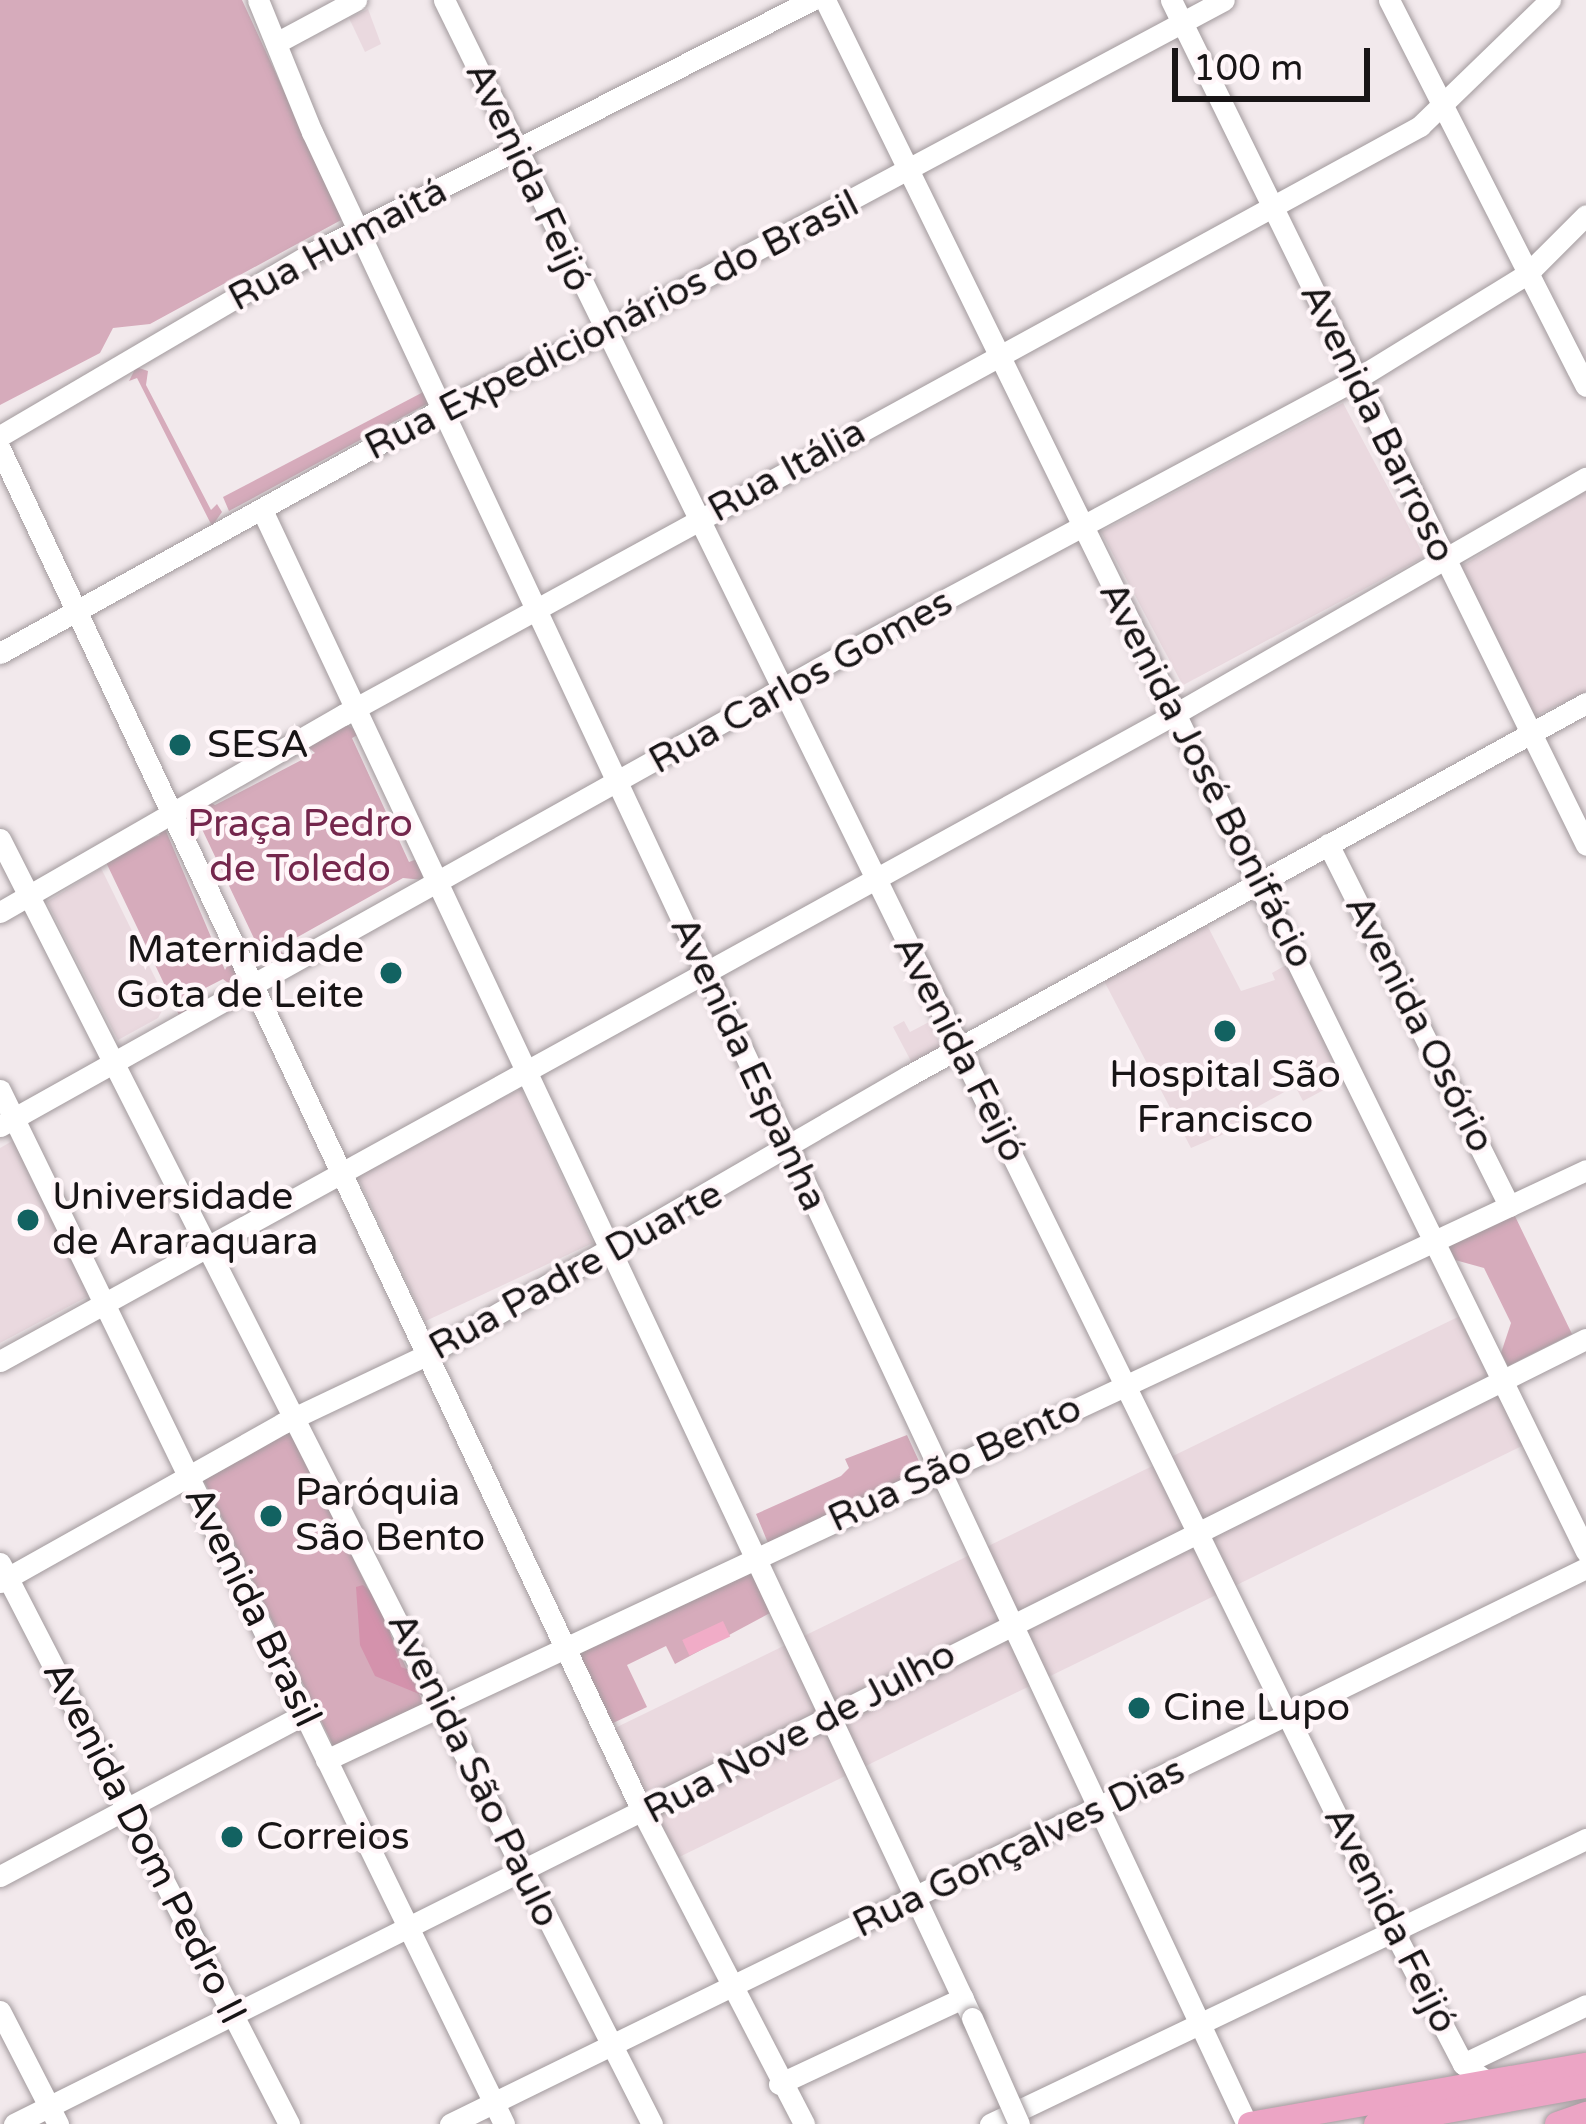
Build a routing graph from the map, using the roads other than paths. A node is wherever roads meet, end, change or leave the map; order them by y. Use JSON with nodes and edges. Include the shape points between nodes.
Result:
{"nodes":[{"id":1,"x":257,"y":0,"type":"edge"},
{"id":2,"x":356,"y":0,"type":"edge"},
{"id":3,"x":444,"y":0,"type":"edge"},
{"id":4,"x":812,"y":0,"type":"edge"},
{"id":5,"x":825,"y":0,"type":"edge"},
{"id":6,"x":1172,"y":0,"type":"edge"},
{"id":7,"x":1224,"y":0,"type":"edge"},
{"id":8,"x":1389,"y":0,"type":"edge"},
{"id":9,"x":1550,"y":0,"type":"edge"},
{"id":10,"x":1182,"y":22,"type":"junction"},
{"id":11,"x":276,"y":43,"type":"junction"},
{"id":12,"x":1442,"y":105,"type":"junction"},
{"id":13,"x":518,"y":152,"type":"junction"},
{"id":14,"x":909,"y":171,"type":"junction"},
{"id":15,"x":1271,"y":205,"type":"junction"},
{"id":16,"x":1586,"y":215,"type":"edge"},
{"id":17,"x":361,"y":228,"type":"junction"},
{"id":18,"x":1527,"y":274,"type":"junction"},
{"id":19,"x":601,"y":333,"type":"junction"},
{"id":20,"x":1001,"y":353,"type":"junction"},
{"id":21,"x":1353,"y":381,"type":"junction"},
{"id":22,"x":1586,"y":386,"type":"edge"},
{"id":23,"x":444,"y":408,"type":"junction"},
{"id":24,"x":0,"y":436,"type":"edge"},
{"id":25,"x":0,"y":449,"type":"edge"},
{"id":26,"x":1586,"y":478,"type":"edge"},
{"id":27,"x":262,"y":510,"type":"junction"},
{"id":28,"x":697,"y":520,"type":"junction"},
{"id":29,"x":1084,"y":529,"type":"junction"},
{"id":30,"x":1443,"y":562,"type":"junction"},
{"id":31,"x":536,"y":609,"type":"junction"},
{"id":32,"x":78,"y":610,"type":"junction"},
{"id":33,"x":0,"y":652,"type":"edge"},
{"id":34,"x":780,"y":689,"type":"junction"},
{"id":35,"x":1586,"y":703,"type":"edge"},
{"id":36,"x":358,"y":707,"type":"junction"},
{"id":37,"x":1175,"y":714,"type":"junction"},
{"id":38,"x":1530,"y":734,"type":"junction"},
{"id":39,"x":617,"y":784,"type":"junction"},
{"id":40,"x":173,"y":815,"type":"junction"},
{"id":41,"x":0,"y":838,"type":"edge"},
{"id":42,"x":1328,"y":844,"type":"junction"},
{"id":43,"x":1586,"y":845,"type":"edge"},
{"id":44,"x":872,"y":876,"type":"junction"},
{"id":45,"x":440,"y":880,"type":"junction"},
{"id":46,"x":1259,"y":881,"type":"junction"},
{"id":47,"x":28,"y":897,"type":"junction"},
{"id":48,"x":0,"y":912,"type":"edge"},
{"id":49,"x":704,"y":968,"type":"junction"},
{"id":50,"x":254,"y":983,"type":"junction"},
{"id":51,"x":959,"y":1048,"type":"junction"},
{"id":52,"x":110,"y":1063,"type":"junction"},
{"id":53,"x":527,"y":1066,"type":"junction"},
{"id":54,"x":0,"y":1090,"type":"edge"},
{"id":55,"x":7,"y":1122,"type":"edge"},
{"id":56,"x":786,"y":1146,"type":"junction"},
{"id":57,"x":341,"y":1170,"type":"junction"},
{"id":58,"x":1586,"y":1170,"type":"edge"},
{"id":59,"x":1509,"y":1206,"type":"junction"},
{"id":60,"x":1436,"y":1240,"type":"junction"},
{"id":61,"x":207,"y":1246,"type":"junction"},
{"id":62,"x":611,"y":1251,"type":"junction"},
{"id":63,"x":105,"y":1303,"type":"junction"},
{"id":64,"x":1586,"y":1339,"type":"edge"},
{"id":65,"x":428,"y":1354,"type":"junction"},
{"id":66,"x":0,"y":1361,"type":"edge"},
{"id":67,"x":1504,"y":1379,"type":"junction"},
{"id":68,"x":1125,"y":1384,"type":"junction"},
{"id":69,"x":293,"y":1417,"type":"junction"},
{"id":70,"x":940,"y":1472,"type":"junction"},
{"id":71,"x":188,"y":1473,"type":"junction"},
{"id":72,"x":1196,"y":1531,"type":"junction"},
{"id":73,"x":1586,"y":1551,"type":"edge"},
{"id":74,"x":758,"y":1558,"type":"junction"},
{"id":75,"x":1586,"y":1568,"type":"edge"},
{"id":76,"x":3,"y":1574,"type":"edge"},
{"id":77,"x":1010,"y":1622,"type":"junction"},
{"id":78,"x":568,"y":1646,"type":"junction"},
{"id":79,"x":440,"y":1706,"type":"junction"},
{"id":80,"x":303,"y":1715,"type":"junction"},
{"id":81,"x":1288,"y":1716,"type":"junction"},
{"id":82,"x":829,"y":1720,"type":"junction"},
{"id":83,"x":326,"y":1760,"type":"junction"},
{"id":84,"x":126,"y":1808,"type":"junction"},
{"id":85,"x":1100,"y":1809,"type":"junction"},
{"id":86,"x":644,"y":1815,"type":"junction"},
{"id":87,"x":1586,"y":1839,"type":"edge"},
{"id":88,"x":0,"y":1876,"type":"edge"},
{"id":89,"x":522,"y":1876,"type":"junction"},
{"id":90,"x":917,"y":1901,"type":"junction"},
{"id":91,"x":1393,"y":1930,"type":"junction"},
{"id":92,"x":406,"y":1933,"type":"junction"},
{"id":93,"x":730,"y":1984,"type":"junction"},
{"id":94,"x":1586,"y":2005,"type":"edge"},
{"id":95,"x":967,"y":2008,"type":"junction"},
{"id":96,"x":0,"y":2011,"type":"edge"},
{"id":97,"x":232,"y":2016,"type":"junction"},
{"id":98,"x":1201,"y":2024,"type":"junction"},
{"id":99,"x":612,"y":2043,"type":"junction"},
{"id":100,"x":1463,"y":2064,"type":"junction"},
{"id":101,"x":1586,"y":2066,"type":"edge"},
{"id":102,"x":778,"y":2084,"type":"junction"},
{"id":103,"x":1491,"y":2084,"type":"junction"},
{"id":104,"x":1586,"y":2086,"type":"edge"},
{"id":105,"x":499,"y":2113,"type":"edge"},
{"id":106,"x":1586,"y":2114,"type":"edge"},
{"id":107,"x":54,"y":2116,"type":"edge"},
{"id":108,"x":804,"y":2120,"type":"edge"},
{"id":109,"x":14,"y":2124,"type":"edge"},
{"id":110,"x":289,"y":2124,"type":"edge"},
{"id":111,"x":450,"y":2124,"type":"edge"},
{"id":112,"x":652,"y":2124,"type":"edge"},
{"id":113,"x":990,"y":2124,"type":"edge"},
{"id":114,"x":1019,"y":2124,"type":"edge"},
{"id":115,"x":1248,"y":2124,"type":"edge"},
{"id":116,"x":1376,"y":2124,"type":"edge"},
{"id":117,"x":1558,"y":2124,"type":"edge"}],
"edges":[{"from":1,"to":11,"type":"street","name":"Avenida Espanha"},
{"from":2,"to":11,"type":"street"},
{"from":3,"to":13,"type":"street","name":"Avenida Feijó"},
{"from":4,"to":13,"type":"street","name":"Rua Humaitá"},
{"from":5,"to":14,"type":"street","name":"Avenida José Bonifácio"},
{"from":6,"to":10,"type":"street","name":"Avenida Barroso"},
{"from":7,"to":10,"type":"street","name":"Rua Expedicionários do Brasil"},
{"from":8,"to":12,"type":"street"},
{"from":9,"to":12,"type":"street","name":"Rua Itália"},
{"from":10,"to":14,"type":"street","name":"Rua Expedicionários do Brasil"},
{"from":10,"to":15,"type":"street","name":"Avenida Barroso"},
{"from":11,"to":17,"type":"street","name":"Avenida Espanha"},
{"from":12,"to":15,"type":"street","name":"Rua Itália","via":[[1420,126]]},
{"from":12,"to":18,"type":"street"},
{"from":13,"to":17,"type":"street","name":"Rua Humaitá"},
{"from":13,"to":19,"type":"street","name":"Avenida Feijó"},
{"from":14,"to":19,"type":"street","name":"Rua Expedicionários do Brasil"},
{"from":14,"to":20,"type":"street","name":"Avenida José Bonifácio"},
{"from":15,"to":20,"type":"street","name":"Rua Itália"},
{"from":15,"to":21,"type":"street","name":"Avenida Barroso"},
{"from":16,"to":18,"type":"street","name":"Rua Carlos Gomes"},
{"from":17,"to":23,"type":"street","name":"Avenida Espanha"},
{"from":17,"to":24,"type":"street","name":"Rua Humaitá"},
{"from":18,"to":21,"type":"street","name":"Rua Carlos Gomes"},
{"from":18,"to":22,"type":"street"},
{"from":19,"to":23,"type":"street","name":"Rua Expedicionários do Brasil"},
{"from":19,"to":28,"type":"street","name":"Avenida Feijó"},
{"from":20,"to":28,"type":"street","name":"Rua Itália"},
{"from":20,"to":29,"type":"street","name":"Avenida José Bonifácio"},
{"from":21,"to":29,"type":"street","name":"Rua Carlos Gomes"},
{"from":21,"to":30,"type":"street","name":"Avenida Barroso"},
{"from":23,"to":27,"type":"street","name":"Rua Expedicionários do Brasil"},
{"from":23,"to":31,"type":"street","name":"Avenida Espanha"},
{"from":25,"to":32,"type":"street"},
{"from":26,"to":30,"type":"street"},
{"from":27,"to":32,"type":"street","name":"Rua Expedicionários do Brasil"},
{"from":27,"to":36,"type":"street"},
{"from":28,"to":31,"type":"street","name":"Rua Itália"},
{"from":28,"to":34,"type":"street","name":"Avenida Feijó"},
{"from":29,"to":34,"type":"street","name":"Rua Carlos Gomes"},
{"from":29,"to":37,"type":"street","name":"Avenida José Bonifácio"},
{"from":30,"to":37,"type":"street"},
{"from":30,"to":38,"type":"street","name":"Avenida Barroso"},
{"from":31,"to":36,"type":"street","name":"Rua Itália"},
{"from":31,"to":39,"type":"street","name":"Avenida Espanha"},
{"from":32,"to":33,"type":"street","name":"Rua Expedicionários do Brasil"},
{"from":32,"to":40,"type":"street"},
{"from":34,"to":39,"type":"street","name":"Rua Carlos Gomes"},
{"from":34,"to":44,"type":"street","name":"Avenida Feijó"},
{"from":35,"to":38,"type":"street","name":"Rua Padre Duarte"},
{"from":36,"to":40,"type":"street","name":"Rua Itália"},
{"from":36,"to":45,"type":"street"},
{"from":37,"to":44,"type":"street"},
{"from":37,"to":46,"type":"street","name":"Avenida José Bonifácio"},
{"from":38,"to":42,"type":"street","name":"Rua Padre Duarte"},
{"from":38,"to":43,"type":"street","name":"Avenida Barroso"},
{"from":39,"to":45,"type":"street","name":"Rua Carlos Gomes"},
{"from":39,"to":49,"type":"street","name":"Avenida Espanha"},
{"from":40,"to":47,"type":"street","name":"Rua Itália"},
{"from":40,"to":50,"type":"street"},
{"from":41,"to":47,"type":"street","name":"Avenida São Paulo"},
{"from":42,"to":46,"type":"street","name":"Rua Padre Duarte"},
{"from":42,"to":59,"type":"street","name":"Avenida Osório"},
{"from":44,"to":49,"type":"street"},
{"from":44,"to":51,"type":"street","name":"Avenida Feijó"},
{"from":45,"to":50,"type":"street","name":"Rua Carlos Gomes"},
{"from":45,"to":53,"type":"street"},
{"from":46,"to":51,"type":"street","name":"Rua Padre Duarte"},
{"from":46,"to":60,"type":"street","name":"Avenida José Bonifácio"},
{"from":47,"to":48,"type":"street","name":"Rua Itália"},
{"from":47,"to":52,"type":"street","name":"Avenida São Paulo"},
{"from":49,"to":53,"type":"street"},
{"from":49,"to":56,"type":"street","name":"Avenida Espanha"},
{"from":50,"to":52,"type":"street","name":"Rua Carlos Gomes"},
{"from":50,"to":57,"type":"street"},
{"from":51,"to":56,"type":"street","name":"Rua Padre Duarte"},
{"from":51,"to":68,"type":"street","name":"Avenida Feijó"},
{"from":52,"to":55,"type":"street","name":"Rua Carlos Gomes"},
{"from":52,"to":61,"type":"street","name":"Avenida São Paulo"},
{"from":53,"to":57,"type":"street"},
{"from":53,"to":62,"type":"street"},
{"from":54,"to":55,"type":"street","name":"Avenida Brasil"},
{"from":55,"to":63,"type":"street","name":"Avenida Brasil"},
{"from":56,"to":62,"type":"street","name":"Rua Padre Duarte"},
{"from":56,"to":70,"type":"street","name":"Avenida Espanha"},
{"from":57,"to":61,"type":"street"},
{"from":57,"to":65,"type":"street"},
{"from":58,"to":59,"type":"street","name":"Rua São Bento"},
{"from":59,"to":60,"type":"street","name":"Rua São Bento"},
{"from":60,"to":67,"type":"street","name":"Avenida José Bonifácio"},
{"from":60,"to":68,"type":"street","name":"Rua São Bento"},
{"from":61,"to":63,"type":"street"},
{"from":61,"to":69,"type":"street","name":"Avenida São Paulo"},
{"from":62,"to":65,"type":"street","name":"Rua Padre Duarte"},
{"from":62,"to":74,"type":"street"},
{"from":63,"to":66,"type":"street"},
{"from":63,"to":71,"type":"street","name":"Avenida Brasil"},
{"from":64,"to":67,"type":"street","name":"Rua Nove de Julho"},
{"from":65,"to":69,"type":"street","name":"Rua Padre Duarte"},
{"from":65,"to":78,"type":"street"},
{"from":67,"to":72,"type":"street","name":"Rua Nove de Julho"},
{"from":67,"to":73,"type":"street","name":"Avenida José Bonifácio"},
{"from":68,"to":70,"type":"street","name":"Rua São Bento"},
{"from":68,"to":72,"type":"street","name":"Avenida Feijó"},
{"from":69,"to":71,"type":"street","name":"Rua Padre Duarte"},
{"from":69,"to":79,"type":"street","name":"Avenida São Paulo"},
{"from":70,"to":74,"type":"street","name":"Rua São Bento"},
{"from":70,"to":77,"type":"street","name":"Avenida Espanha"},
{"from":71,"to":76,"type":"street","name":"Rua Padre Duarte"},
{"from":71,"to":80,"type":"street","name":"Avenida Brasil"},
{"from":72,"to":77,"type":"street","name":"Rua Nove de Julho"},
{"from":72,"to":81,"type":"street","name":"Avenida Feijó"},
{"from":74,"to":78,"type":"street","name":"Rua São Bento"},
{"from":74,"to":82,"type":"street"},
{"from":75,"to":81,"type":"street","name":"Rua Gonçalves Dias"},
{"from":76,"to":84,"type":"street","name":"Avenida Dom Pedro II"},
{"from":77,"to":82,"type":"street","name":"Rua Nove de Julho"},
{"from":77,"to":85,"type":"street","name":"Avenida Espanha"},
{"from":78,"to":79,"type":"street","name":"Rua São Bento"},
{"from":78,"to":86,"type":"street"},
{"from":79,"to":83,"type":"street","name":"Rua São Bento"},
{"from":79,"to":89,"type":"street","name":"Avenida São Paulo"},
{"from":80,"to":83,"type":"street","name":"Avenida Brasil"},
{"from":80,"to":84,"type":"street"},
{"from":81,"to":85,"type":"street","name":"Rua Gonçalves Dias"},
{"from":81,"to":91,"type":"street","name":"Avenida Feijó"},
{"from":82,"to":86,"type":"street","name":"Rua Nove de Julho"},
{"from":82,"to":90,"type":"street"},
{"from":83,"to":92,"type":"street","name":"Avenida Brasil"},
{"from":84,"to":88,"type":"street"},
{"from":84,"to":97,"type":"street","name":"Avenida Dom Pedro II"},
{"from":85,"to":90,"type":"street","name":"Rua Gonçalves Dias"},
{"from":85,"to":98,"type":"street","name":"Avenida Espanha"},
{"from":86,"to":89,"type":"street","name":"Rua Nove de Julho"},
{"from":86,"to":93,"type":"street"},
{"from":87,"to":91,"type":"street"},
{"from":89,"to":92,"type":"street","name":"Rua Nove de Julho"},
{"from":89,"to":99,"type":"street","name":"Avenida São Paulo"},
{"from":90,"to":93,"type":"street","name":"Rua Gonçalves Dias"},
{"from":90,"to":95,"type":"street"},
{"from":91,"to":98,"type":"street"},
{"from":91,"to":100,"type":"street","name":"Avenida Feijó"},
{"from":92,"to":97,"type":"street","name":"Rua Nove de Julho"},
{"from":92,"to":105,"type":"street","name":"Avenida Brasil"},
{"from":93,"to":99,"type":"street","name":"Rua Gonçalves Dias"},
{"from":93,"to":102,"type":"street"},
{"from":94,"to":100,"type":"street"},
{"from":95,"to":102,"type":"street"},
{"from":95,"to":114,"type":"street","bridge":true},
{"from":96,"to":107,"type":"street"},
{"from":97,"to":107,"type":"street","name":"Rua Nove de Julho"},
{"from":97,"to":110,"type":"street","name":"Avenida Dom Pedro II"},
{"from":98,"to":113,"type":"street"},
{"from":98,"to":115,"type":"street","name":"Avenida Espanha"},
{"from":99,"to":105,"type":"street","name":"Rua Gonçalves Dias"},
{"from":99,"to":112,"type":"street","name":"Avenida São Paulo"},
{"from":100,"to":103,"type":"street","name":"Avenida Feijó"},
{"from":101,"to":103,"type":"main road"},
{"from":102,"to":108,"type":"street"},
{"from":103,"to":115,"type":"main road"},
{"from":104,"to":116,"type":"main road"},
{"from":105,"to":111,"type":"street","name":"Rua Gonçalves Dias"},
{"from":106,"to":117,"type":"main road"},
{"from":107,"to":109,"type":"street","name":"Rua Nove de Julho"}]}
